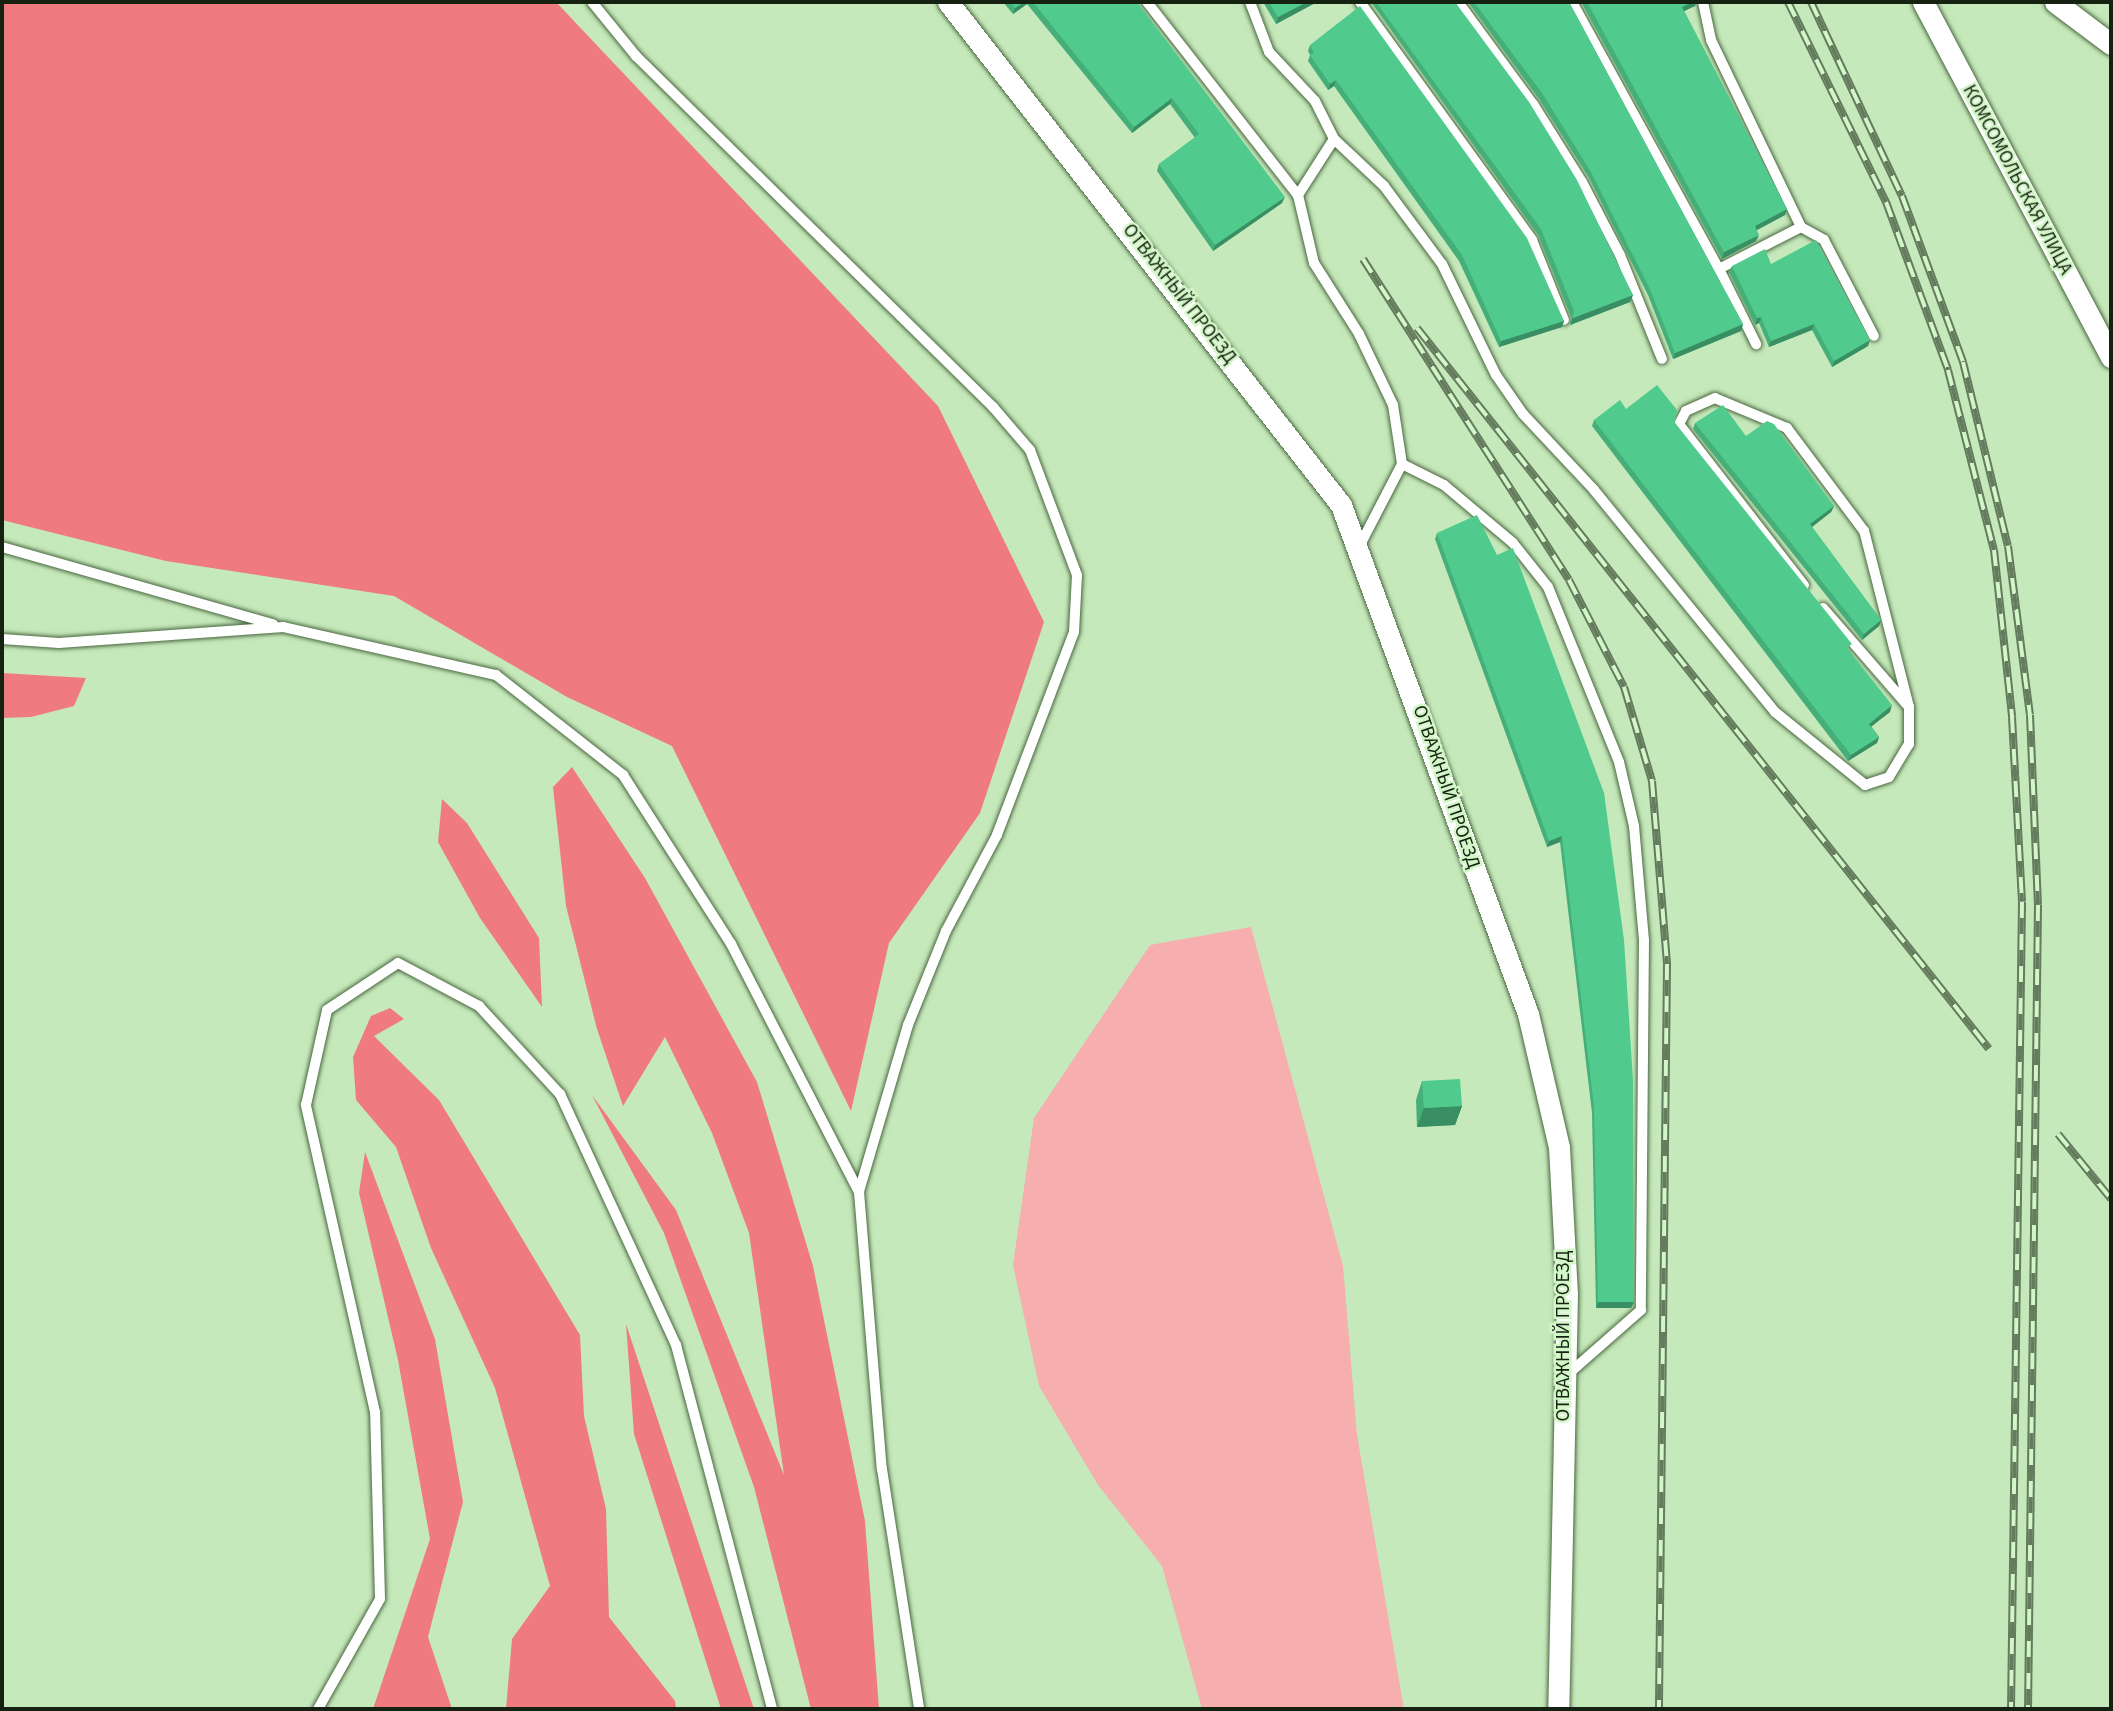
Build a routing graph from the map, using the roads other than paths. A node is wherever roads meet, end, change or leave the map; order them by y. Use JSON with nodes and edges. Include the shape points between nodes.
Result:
{"nodes":[{"id":1,"x":592,"y":2,"type":"edge"},
{"id":2,"x":947,"y":2,"type":"edge"},
{"id":3,"x":1147,"y":2,"type":"edge"},
{"id":4,"x":1250,"y":2,"type":"edge"},
{"id":5,"x":1360,"y":2,"type":"edge"},
{"id":6,"x":1458,"y":2,"type":"edge"},
{"id":7,"x":1572,"y":2,"type":"edge"},
{"id":8,"x":1703,"y":2,"type":"edge"},
{"id":9,"x":1923,"y":2,"type":"edge"},
{"id":10,"x":2055,"y":2,"type":"edge"},
{"id":11,"x":2111,"y":44,"type":"edge"},
{"id":12,"x":1334,"y":139,"type":"junction"},
{"id":13,"x":1298,"y":195,"type":"junction"},
{"id":14,"x":1801,"y":227,"type":"junction"},
{"id":15,"x":1719,"y":270,"type":"junction"},
{"id":16,"x":1564,"y":320,"type":"edge"},
{"id":17,"x":1874,"y":336,"type":"dead end"},
{"id":18,"x":1756,"y":345,"type":"dead end"},
{"id":19,"x":2111,"y":357,"type":"edge"},
{"id":20,"x":1662,"y":359,"type":"dead end"},
{"id":21,"x":1402,"y":464,"type":"junction"},
{"id":22,"x":2,"y":547,"type":"edge"},
{"id":23,"x":1358,"y":549,"type":"junction"},
{"id":24,"x":283,"y":626,"type":"junction"},
{"id":25,"x":2,"y":639,"type":"edge"},
{"id":26,"x":1909,"y":707,"type":"junction"},
{"id":27,"x":859,"y":1192,"type":"junction"},
{"id":28,"x":1565,"y":1377,"type":"junction"},
{"id":29,"x":318,"y":1709,"type":"edge"},
{"id":30,"x":772,"y":1709,"type":"edge"},
{"id":31,"x":919,"y":1709,"type":"edge"},
{"id":32,"x":1558,"y":1709,"type":"edge"}],
"edges":[{"from":1,"to":27,"type":"lane","via":[[636,56],[993,407],[1030,450],[1077,575],[1074,632],[997,835],[946,930],[908,1025]]},
{"from":2,"to":23,"type":"street","name":"ОТВАЖНЫЙ ПРОЕЗД","via":[[1341,505]]},
{"from":3,"to":13,"type":"lane"},
{"from":4,"to":12,"type":"lane","via":[[1269,52],[1315,101]]},
{"from":5,"to":16,"type":"lane","via":[[1532,240]]},
{"from":6,"to":20,"type":"lane","via":[[1533,104],[1582,182],[1620,255]]},
{"from":7,"to":15,"type":"lane"},
{"from":8,"to":14,"type":"lane","via":[[1711,40]]},
{"from":9,"to":19,"type":"street","name":"КОМСОМОЛЬСКАЯ УЛИЦА"},
{"from":10,"to":11,"type":"street"},
{"from":12,"to":13,"type":"lane"},
{"from":12,"to":26,"type":"lane","via":[[1384,187],[1442,264],[1496,375],[1523,414],[1594,490],[1775,712],[1865,785],[1889,777],[1909,744]]},
{"from":13,"to":21,"type":"lane","via":[[1314,264],[1359,334],[1394,405]]},
{"from":14,"to":15,"type":"lane"},
{"from":14,"to":17,"type":"lane","via":[[1824,240]]},
{"from":15,"to":18,"type":"lane"},
{"from":21,"to":23,"type":"lane"},
{"from":21,"to":28,"type":"lane","via":[[1444,485],[1513,543],[1548,587],[1619,762],[1634,826],[1644,940],[1641,1310]]},
{"from":22,"to":24,"type":"lane"},
{"from":23,"to":28,"type":"street","name":"ОТВАЖНЫЙ ПРОЕЗД","via":[[1528,1014],[1559,1146],[1567,1294]]},
{"from":24,"to":25,"type":"lane","via":[[59,643]]},
{"from":24,"to":27,"type":"lane","via":[[496,675],[623,775],[731,944]]},
{"from":26,"to":26,"type":"lane","via":[[1864,531],[1787,428],[1715,398],[1686,411],[1679,424],[1813,596]]},
{"from":27,"to":31,"type":"lane","via":[[882,1469]]},
{"from":28,"to":32,"type":"street","name":"ОТВАЖНЫЙ ПРОЕЗД"},
{"from":29,"to":30,"type":"lane","via":[[380,1599],[375,1412],[306,1105],[327,1010],[398,963],[479,1006],[560,1094],[676,1345]]}]}
